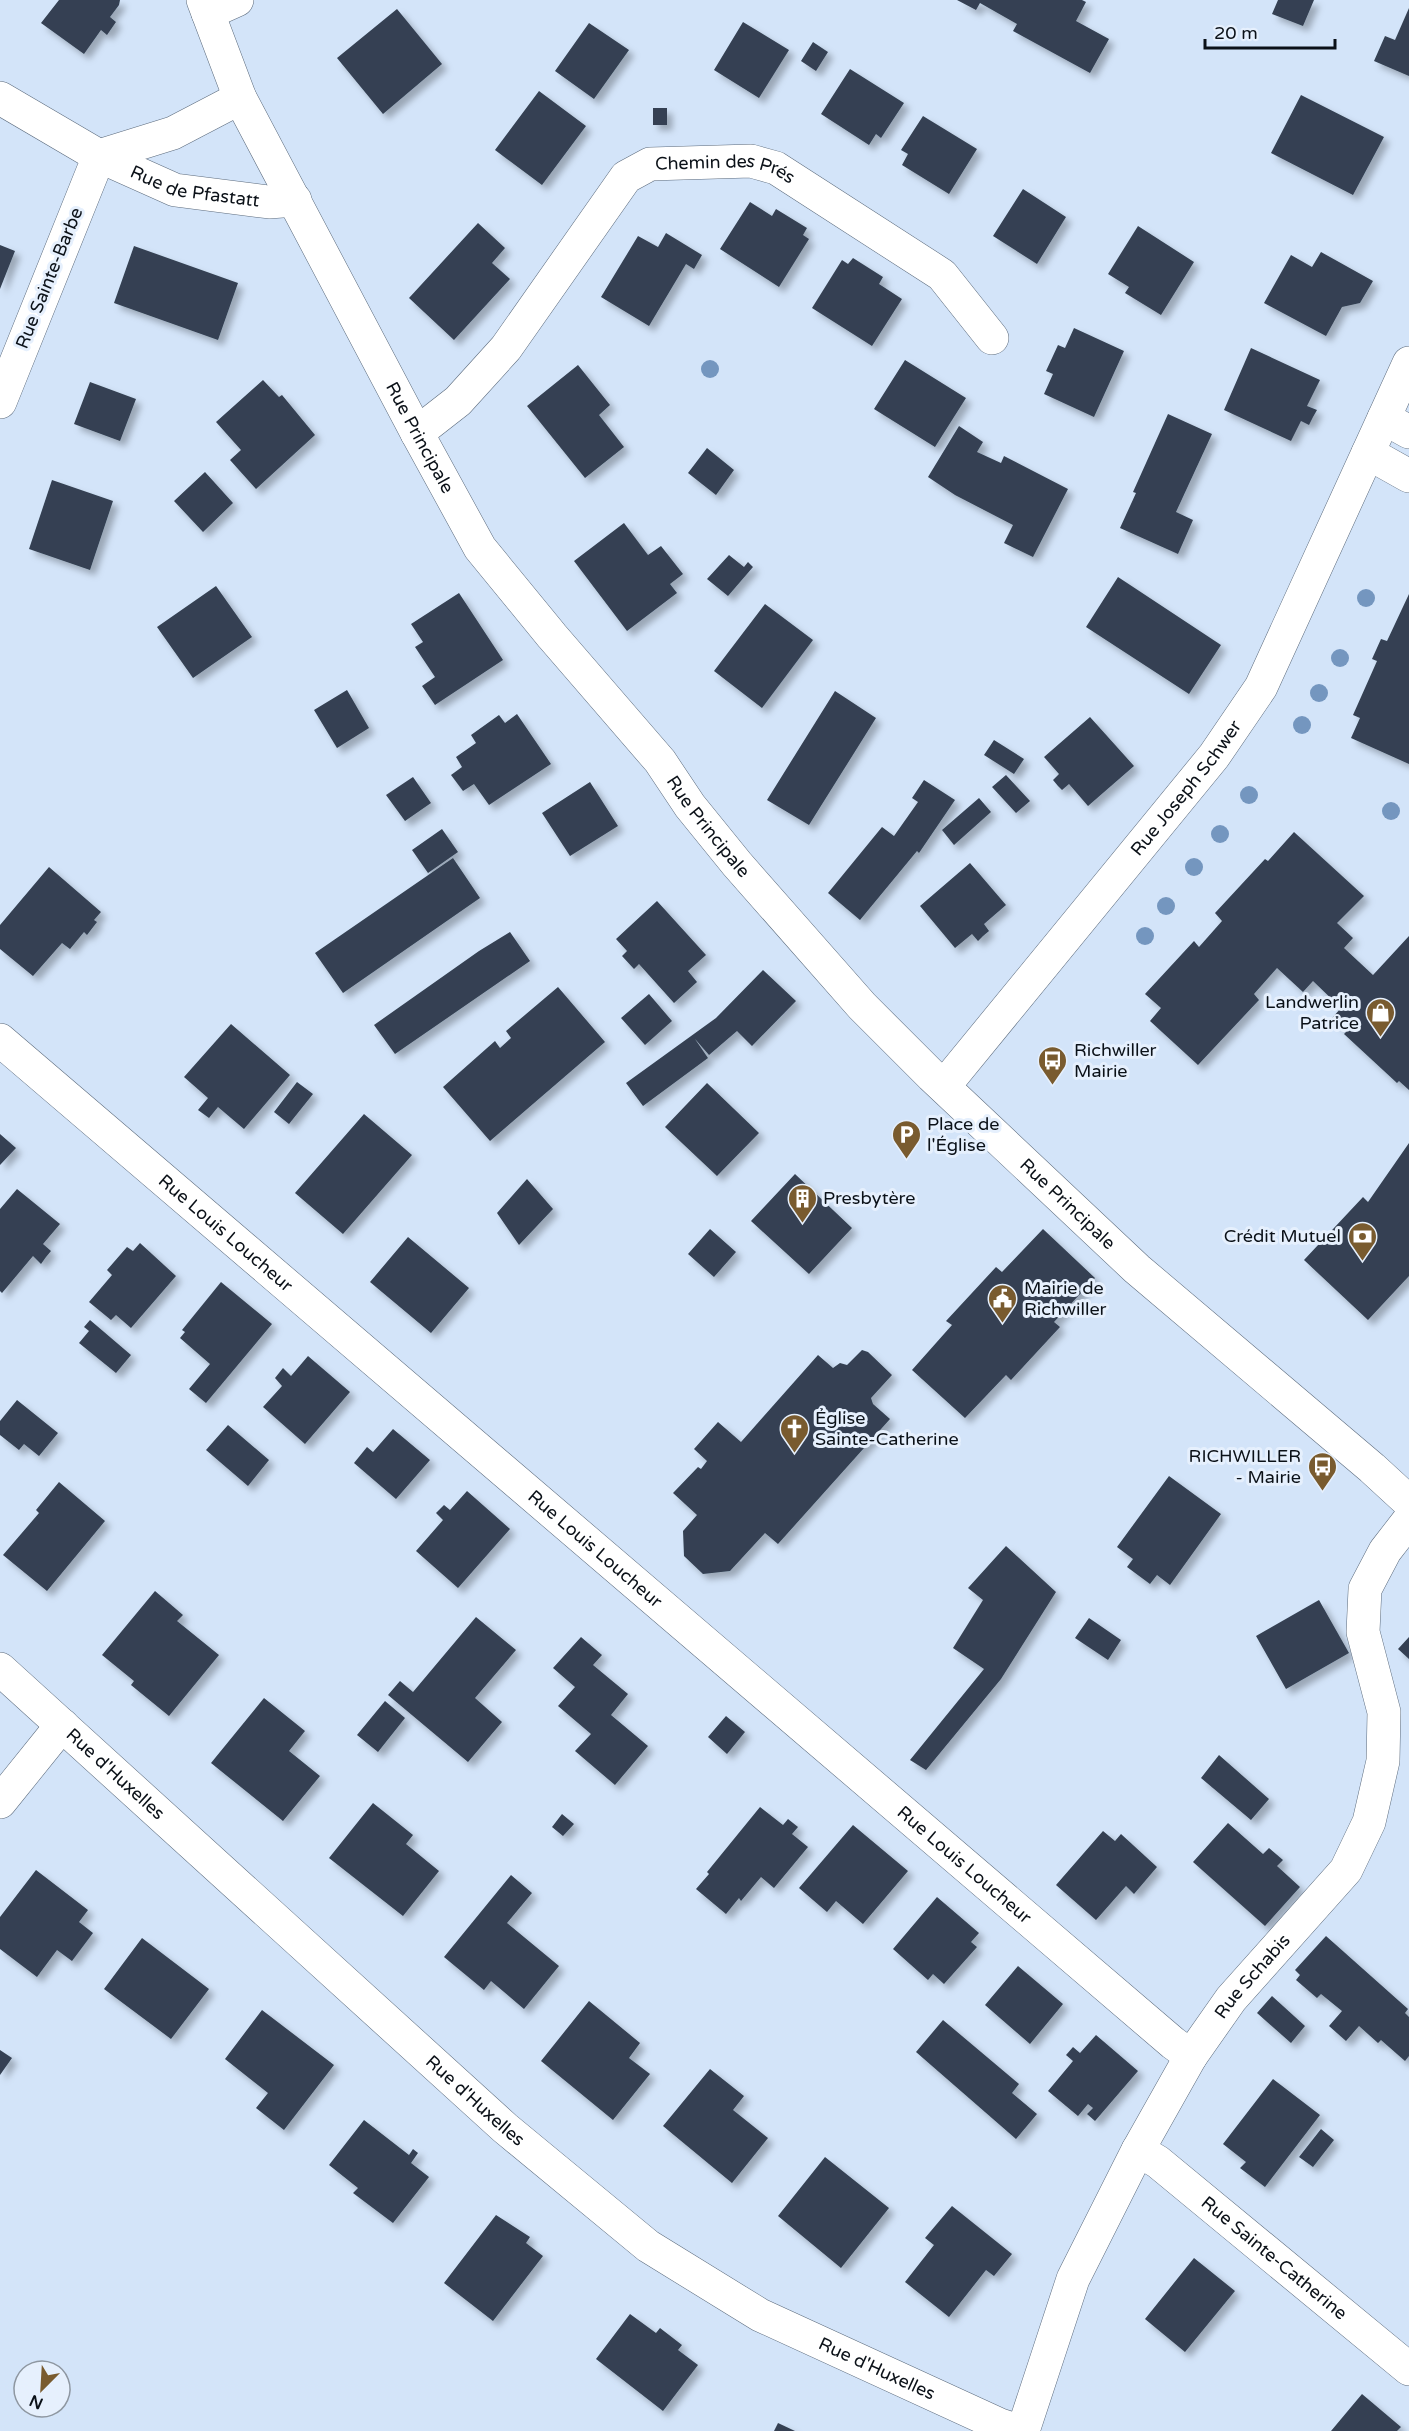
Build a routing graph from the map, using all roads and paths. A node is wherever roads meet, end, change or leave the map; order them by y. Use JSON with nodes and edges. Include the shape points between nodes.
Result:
{"nodes":[{"id":1,"x":237,"y":0,"type":"edge"},
{"id":2,"x":205,"y":7,"type":"edge"},
{"id":3,"x":0,"y":98,"type":"edge"},
{"id":4,"x":240,"y":98,"type":"junction"},
{"id":5,"x":99,"y":156,"type":"junction"},
{"id":6,"x":296,"y":200,"type":"junction"},
{"id":7,"x":992,"y":338,"type":"dead end"},
{"id":8,"x":1409,"y":363,"type":"edge"},
{"id":9,"x":0,"y":402,"type":"edge"},
{"id":10,"x":1396,"y":425,"type":"edge"},
{"id":11,"x":417,"y":433,"type":"junction"},
{"id":12,"x":1368,"y":453,"type":"junction"},
{"id":13,"x":1409,"y":476,"type":"edge"},
{"id":14,"x":0,"y":1040,"type":"edge"},
{"id":15,"x":944,"y":1086,"type":"junction"},
{"id":16,"x":1409,"y":1502,"type":"edge"},
{"id":17,"x":1409,"y":1520,"type":"edge"},
{"id":18,"x":0,"y":1669,"type":"edge"},
{"id":19,"x":62,"y":1725,"type":"junction"},
{"id":20,"x":0,"y":1802,"type":"edge"},
{"id":21,"x":1191,"y":2056,"type":"junction"},
{"id":22,"x":1138,"y":2150,"type":"junction"},
{"id":23,"x":1409,"y":2369,"type":"edge"},
{"id":24,"x":1021,"y":2431,"type":"edge"}],
"edges":[{"from":1,"to":2,"type":"street"},
{"from":2,"to":4,"type":"street","name":"Rue Principale"},
{"from":3,"to":5,"type":"street","name":"Rue de Pfastatt"},
{"from":4,"to":5,"type":"street","name":"Rue de Pfastatt","via":[[173,133]]},
{"from":4,"to":6,"type":"street","name":"Rue Principale"},
{"from":5,"to":6,"type":"street","name":"Rue de Pfastatt","via":[[175,190],[269,202]]},
{"from":5,"to":9,"type":"street","name":"Rue Sainte-Barbe"},
{"from":6,"to":11,"type":"street","name":"Rue Principale"},
{"from":7,"to":11,"type":"street","name":"Chemin des Prés","via":[[942,275],[776,168],[751,161],[650,164],[626,177],[507,348],[458,401]]},
{"from":8,"to":10,"type":"street","name":"Rue Joseph Schwer"},
{"from":10,"to":12,"type":"street","name":"Rue Joseph Schwer"},
{"from":11,"to":15,"type":"street","name":"Rue Principale","via":[[480,548],[660,761],[736,864],[862,1006]]},
{"from":12,"to":13,"type":"street"},
{"from":12,"to":15,"type":"street","name":"Rue Joseph Schwer","via":[[1261,687],[1214,756]]},
{"from":14,"to":21,"type":"street","name":"Rue Louis Loucheur"},
{"from":15,"to":16,"type":"street","name":"Rue Principale","via":[[1155,1285]]},
{"from":17,"to":21,"type":"street","name":"Rue Schabis","via":[[1385,1551],[1365,1589],[1363,1632],[1384,1712],[1383,1761],[1369,1821],[1346,1870],[1231,2000]]},
{"from":18,"to":19,"type":"street","name":"Rue d'Huxelles"},
{"from":19,"to":20,"type":"street"},
{"from":19,"to":24,"type":"street","name":"Rue d'Huxelles","via":[[505,2128],[648,2246],[760,2315],[1000,2425]]},
{"from":21,"to":22,"type":"street","name":"Rue Schabis"},
{"from":22,"to":23,"type":"street","name":"Rue Sainte-Catherine","via":[[1158,2162]]},
{"from":22,"to":24,"type":"street","name":"Rue Schabis","via":[[1073,2279]]}]}
